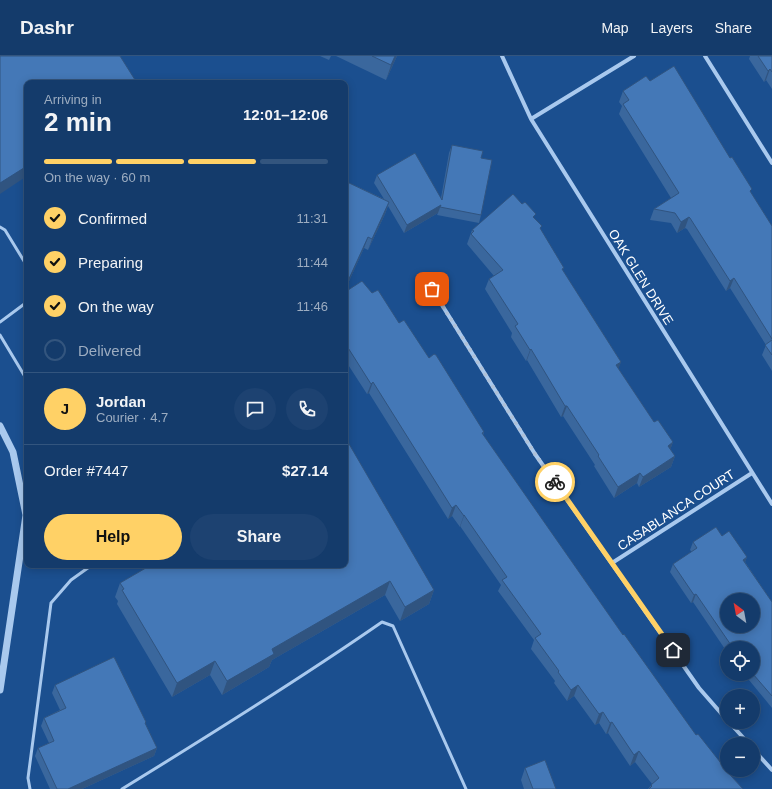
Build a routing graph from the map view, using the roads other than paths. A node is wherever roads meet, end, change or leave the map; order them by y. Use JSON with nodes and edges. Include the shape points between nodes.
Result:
{"nodes":[{"id":1,"x":502,"y":56,"type":"edge"},
{"id":2,"x":634,"y":56,"type":"edge"},
{"id":3,"x":705,"y":56,"type":"edge"},
{"id":4,"x":531,"y":119,"type":"junction"},
{"id":5,"x":772,"y":163,"type":"edge"},
{"id":6,"x":0,"y":227,"type":"edge"},
{"id":7,"x":24,"y":261,"type":"edge"},
{"id":8,"x":432,"y":289,"type":"dead end"},
{"id":9,"x":24,"y":304,"type":"edge"},
{"id":10,"x":0,"y":322,"type":"edge"},
{"id":11,"x":0,"y":335,"type":"edge"},
{"id":12,"x":24,"y":375,"type":"edge"},
{"id":13,"x":0,"y":426,"type":"edge"},
{"id":14,"x":752,"y":473,"type":"junction"},
{"id":15,"x":772,"y":504,"type":"edge"},
{"id":16,"x":24,"y":505,"type":"edge"},
{"id":17,"x":24,"y":528,"type":"edge"},
{"id":18,"x":612,"y":563,"type":"junction"},
{"id":19,"x":88,"y":568,"type":"edge"},
{"id":20,"x":0,"y":690,"type":"edge"},
{"id":21,"x":720,"y":712,"type":"edge"},
{"id":22,"x":735,"y":729,"type":"edge"},
{"id":23,"x":743,"y":737,"type":"edge"},
{"id":24,"x":760,"y":757,"type":"edge"},
{"id":25,"x":772,"y":770,"type":"edge"},
{"id":26,"x":30,"y":789,"type":"edge"},
{"id":27,"x":122,"y":789,"type":"edge"},
{"id":28,"x":466,"y":789,"type":"edge"}],
"edges":[{"from":1,"to":4,"type":"street","name":"OAK GLEN DRIVE"},
{"from":2,"to":4,"type":"street"},
{"from":3,"to":5,"type":"street"},
{"from":4,"to":14,"type":"street","name":"OAK GLEN DRIVE"},
{"from":6,"to":7,"type":"lane","via":[[5,230]]},
{"from":8,"to":18,"type":"street","name":"CASABLANCA COURT","via":[[535,454]]},
{"from":9,"to":10,"type":"lane"},
{"from":11,"to":12,"type":"lane"},
{"from":13,"to":16,"type":"street","via":[[13,452]]},
{"from":14,"to":15,"type":"street","name":"OAK GLEN DRIVE"},
{"from":14,"to":18,"type":"street","name":"CASABLANCA COURT"},
{"from":17,"to":20,"type":"street"},
{"from":18,"to":21,"type":"street","name":"CASABLANCA COURT","via":[[699,688]]},
{"from":19,"to":26,"type":"lane","via":[[71,580],[51,603],[28,778]]},
{"from":22,"to":23,"type":"street"},
{"from":24,"to":25,"type":"street"},
{"from":27,"to":28,"type":"lane","via":[[240,716],[382,622],[392,626]]}]}
